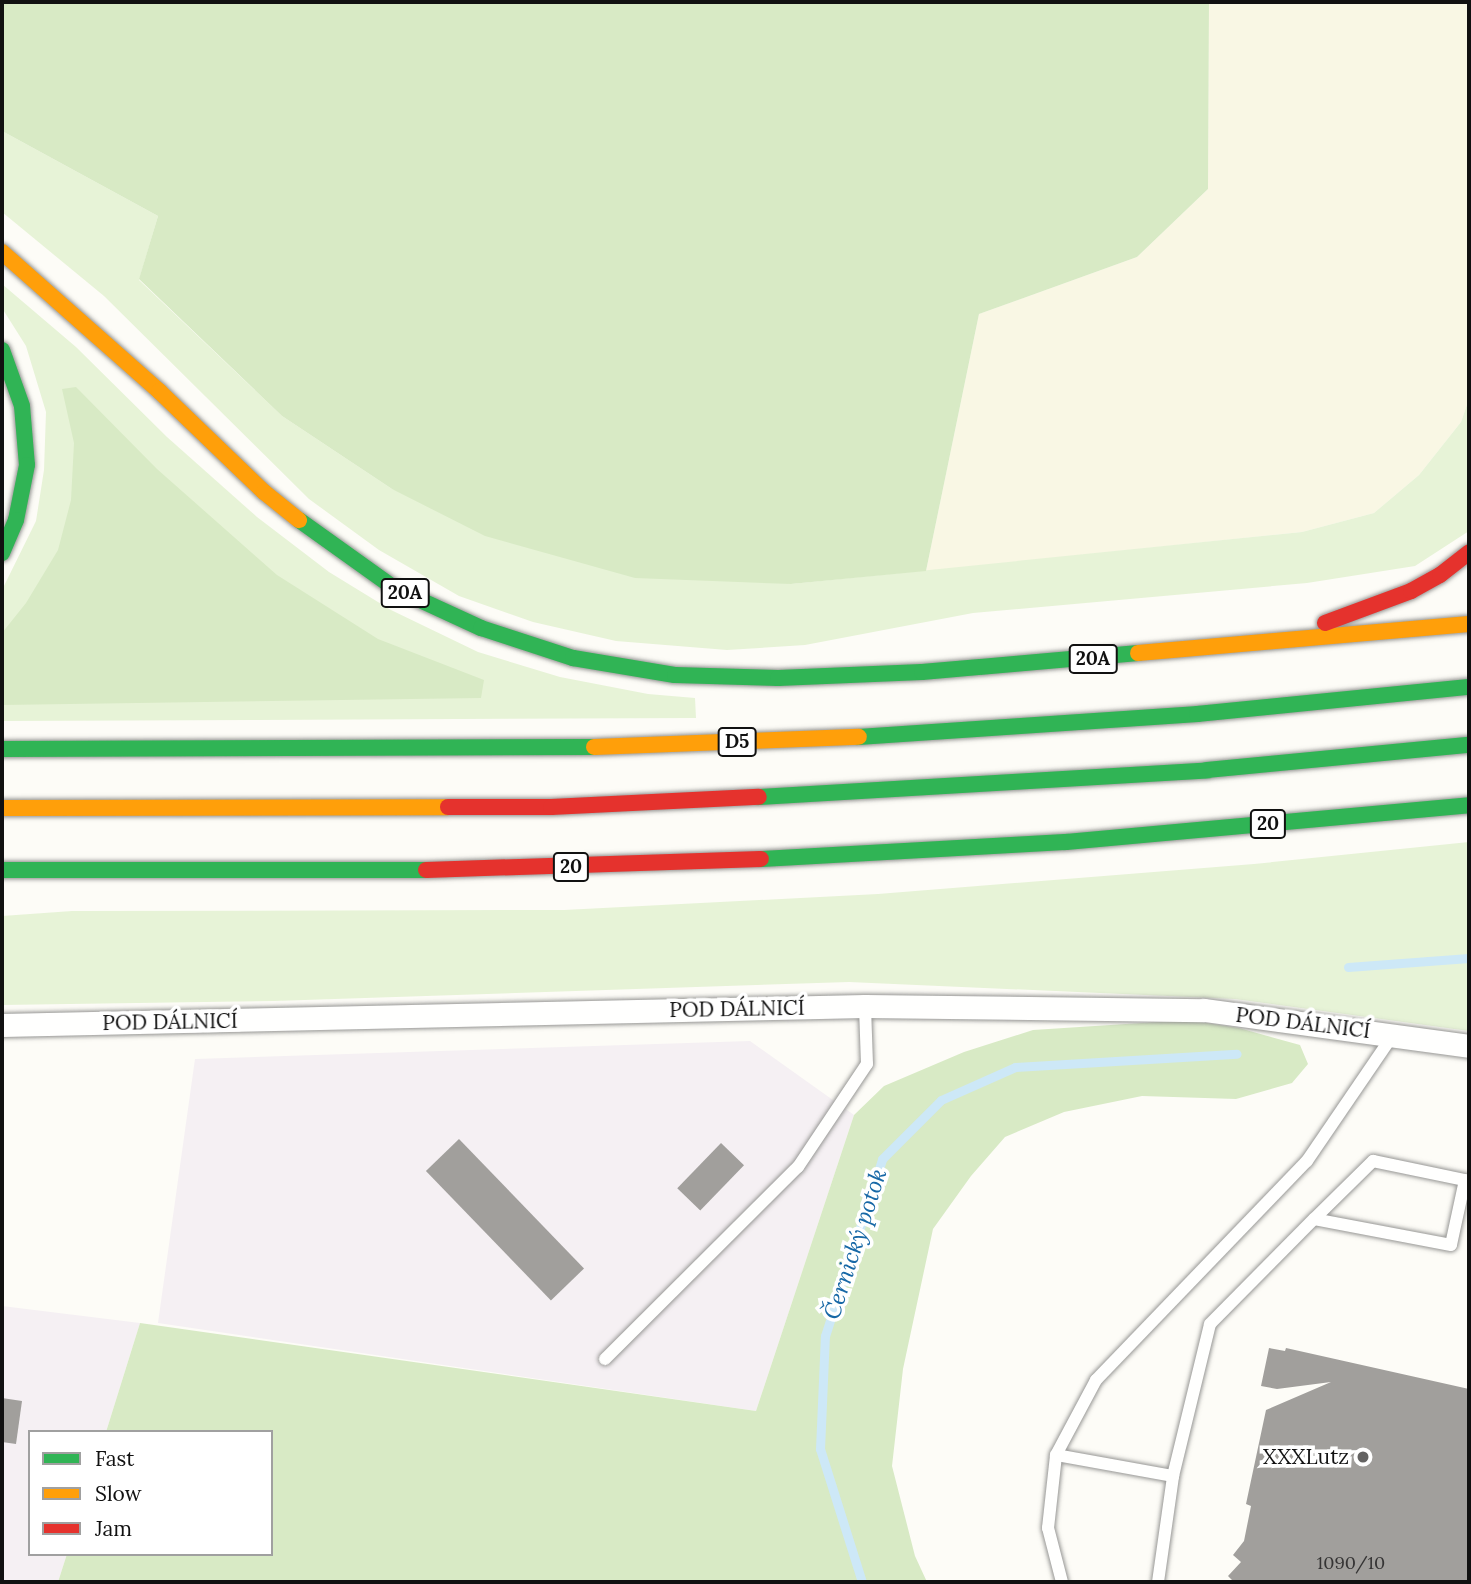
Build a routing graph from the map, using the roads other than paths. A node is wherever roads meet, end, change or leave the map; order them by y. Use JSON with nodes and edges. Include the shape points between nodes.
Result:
{"nodes":[{"id":1,"x":2,"y":252,"type":"edge"},
{"id":2,"x":2,"y":350,"type":"edge"},
{"id":3,"x":1469,"y":552,"type":"edge"},
{"id":4,"x":2,"y":553,"type":"edge"},
{"id":5,"x":1469,"y":624,"type":"edge"},
{"id":6,"x":1264,"y":644,"type":"junction"},
{"id":7,"x":1469,"y":687,"type":"edge"},
{"id":8,"x":1469,"y":745,"type":"edge"},
{"id":9,"x":2,"y":749,"type":"edge"},
{"id":10,"x":1469,"y":805,"type":"edge"},
{"id":11,"x":2,"y":808,"type":"edge"},
{"id":12,"x":2,"y":870,"type":"edge"},
{"id":13,"x":74,"y":871,"type":"junction"},
{"id":14,"x":2,"y":886,"type":"edge"},
{"id":15,"x":866,"y":1006,"type":"junction"},
{"id":16,"x":2,"y":1025,"type":"edge"},
{"id":17,"x":1394,"y":1035,"type":"junction"},
{"id":18,"x":1469,"y":1046,"type":"edge"},
{"id":19,"x":1314,"y":1219,"type":"junction"},
{"id":20,"x":605,"y":1359,"type":"dead end"},
{"id":21,"x":1056,"y":1455,"type":"junction"},
{"id":22,"x":1172,"y":1476,"type":"junction"},
{"id":23,"x":1062,"y":1582,"type":"edge"},
{"id":24,"x":1158,"y":1582,"type":"edge"}],
"edges":[{"from":1,"to":6,"type":"highway","number":"20A","via":[[307,528],[394,588],[437,610],[527,644],[624,668],[726,678],[922,672]]},
{"from":2,"to":4,"type":"highway","via":[[22,406],[27,455],[23,495]]},
{"from":3,"to":6,"type":"highway","via":[[1440,575],[1400,596]]},
{"from":5,"to":6,"type":"highway","number":"20A"},
{"from":7,"to":9,"type":"highway","number":"D5","via":[[933,734],[549,749]]},
{"from":8,"to":11,"type":"highway","via":[[957,787],[551,807]]},
{"from":10,"to":13,"type":"highway","number":"20","via":[[1066,842],[824,857],[497,870]]},
{"from":12,"to":13,"type":"highway","number":"20"},
{"from":13,"to":14,"type":"highway"},
{"from":15,"to":16,"type":"street","name":"POD DÁLNICÍ"},
{"from":15,"to":17,"type":"street","name":"POD DÁLNICÍ","via":[[1204,1010]]},
{"from":15,"to":20,"type":"lane","via":[[867,1064],[798,1167]]},
{"from":17,"to":18,"type":"street","name":"POD DÁLNICÍ"},
{"from":17,"to":21,"type":"lane","via":[[1307,1161],[1096,1380]]},
{"from":19,"to":19,"type":"lane","via":[[1373,1161],[1465,1180],[1451,1245]]},
{"from":19,"to":22,"type":"lane","via":[[1210,1324]]},
{"from":21,"to":22,"type":"lane"},
{"from":21,"to":23,"type":"lane","via":[[1048,1528]]},
{"from":22,"to":24,"type":"lane"}]}
